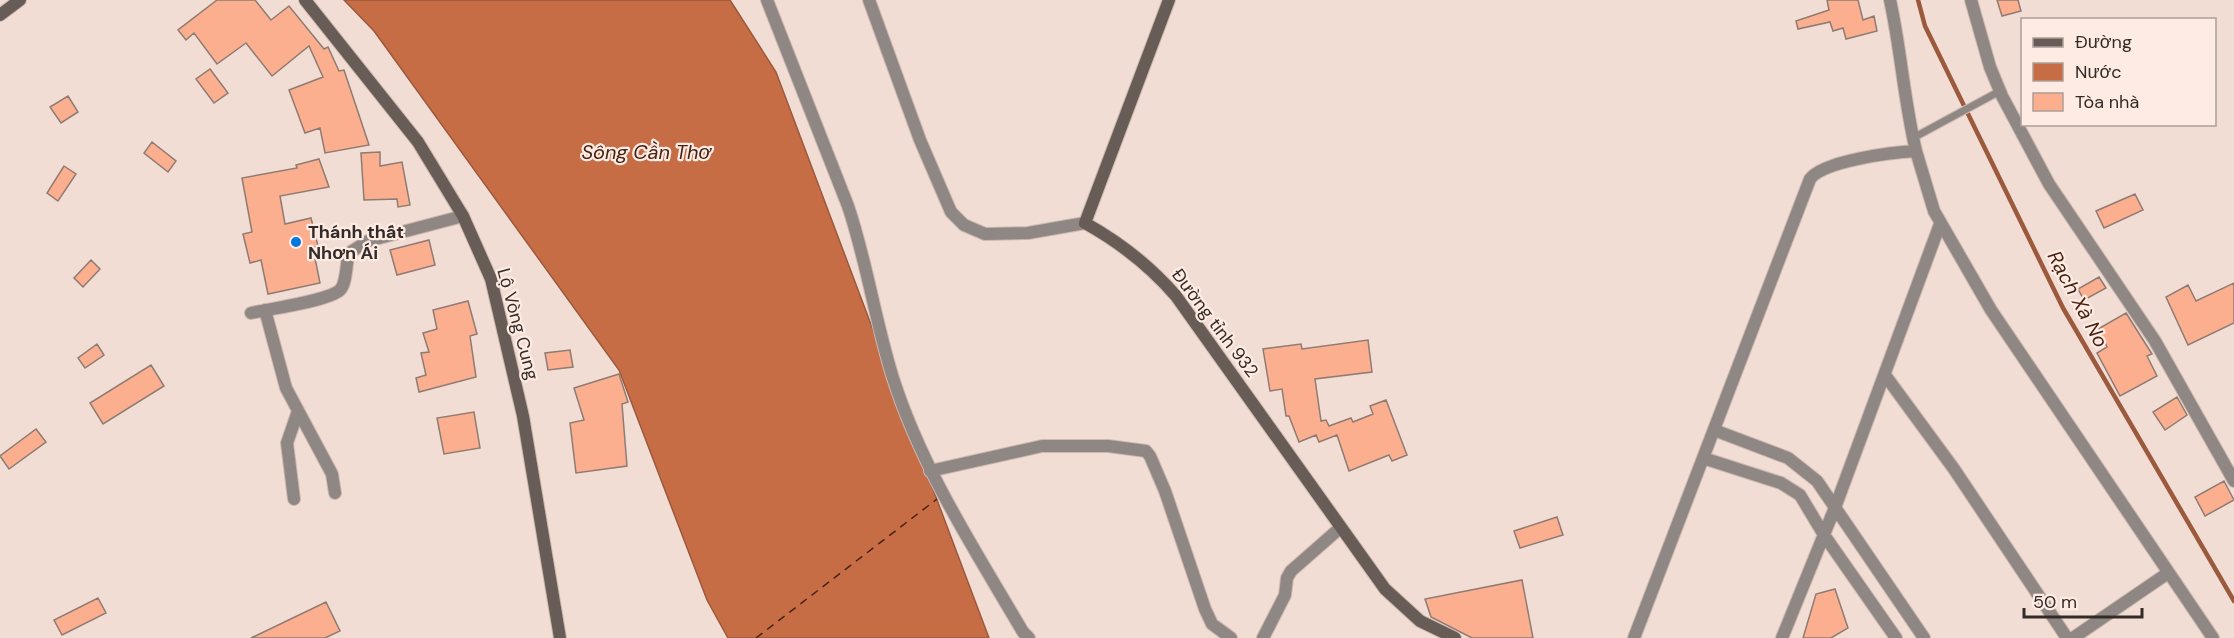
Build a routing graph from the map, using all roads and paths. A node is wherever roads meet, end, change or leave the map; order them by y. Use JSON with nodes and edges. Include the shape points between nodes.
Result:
{"nodes":[{"id":1,"x":20,"y":0,"type":"edge"},
{"id":2,"x":305,"y":0,"type":"edge"},
{"id":3,"x":767,"y":0,"type":"edge"},
{"id":4,"x":869,"y":0,"type":"edge"},
{"id":5,"x":1168,"y":0,"type":"edge"},
{"id":6,"x":1890,"y":0,"type":"edge"},
{"id":7,"x":1971,"y":0,"type":"edge"},
{"id":8,"x":0,"y":15,"type":"edge"},
{"id":9,"x":1995,"y":93,"type":"junction"},
{"id":10,"x":1913,"y":138,"type":"junction"},
{"id":11,"x":1917,"y":151,"type":"junction"},
{"id":12,"x":463,"y":216,"type":"junction"},
{"id":13,"x":1085,"y":223,"type":"junction"},
{"id":14,"x":1940,"y":224,"type":"junction"},
{"id":15,"x":265,"y":310,"type":"junction"},
{"id":16,"x":251,"y":313,"type":"dead end"},
{"id":17,"x":1885,"y":375,"type":"junction"},
{"id":18,"x":298,"y":411,"type":"junction"},
{"id":19,"x":1714,"y":430,"type":"junction"},
{"id":20,"x":1703,"y":458,"type":"junction"},
{"id":21,"x":930,"y":471,"type":"junction"},
{"id":22,"x":2234,"y":482,"type":"edge"},
{"id":23,"x":335,"y":493,"type":"dead end"},
{"id":24,"x":294,"y":499,"type":"dead end"},
{"id":25,"x":1836,"y":505,"type":"junction"},
{"id":26,"x":1340,"y":528,"type":"junction"},
{"id":27,"x":1824,"y":535,"type":"junction"},
{"id":28,"x":2168,"y":573,"type":"junction"},
{"id":29,"x":560,"y":638,"type":"edge"},
{"id":30,"x":1029,"y":638,"type":"edge"},
{"id":31,"x":1231,"y":638,"type":"edge"},
{"id":32,"x":1263,"y":638,"type":"edge"},
{"id":33,"x":1455,"y":638,"type":"edge"},
{"id":34,"x":1634,"y":638,"type":"edge"},
{"id":35,"x":1782,"y":638,"type":"edge"},
{"id":36,"x":1896,"y":638,"type":"edge"},
{"id":37,"x":1924,"y":638,"type":"edge"},
{"id":38,"x":2067,"y":638,"type":"edge"},
{"id":39,"x":2073,"y":638,"type":"edge"},
{"id":40,"x":2213,"y":638,"type":"edge"}],
"edges":[{"from":1,"to":8,"type":"main road"},
{"from":2,"to":12,"type":"main road","name":"Lộ Vòng Cung","via":[[418,141]]},
{"from":3,"to":21,"type":"street","via":[[848,206],[893,378]]},
{"from":4,"to":13,"type":"street","via":[[951,212],[964,225],[985,234]]},
{"from":5,"to":13,"type":"main road"},
{"from":6,"to":10,"type":"street"},
{"from":7,"to":9,"type":"street"},
{"from":9,"to":10,"type":"lane"},
{"from":9,"to":22,"type":"street","via":[[2049,184],[2156,341]]},
{"from":10,"to":11,"type":"street"},
{"from":11,"to":14,"type":"street"},
{"from":11,"to":19,"type":"street","via":[[1876,154],[1814,174]]},
{"from":12,"to":15,"type":"street","via":[[368,241],[349,253],[339,290]]},
{"from":12,"to":29,"type":"main road","name":"Lộ Vòng Cung","via":[[491,279],[523,416]]},
{"from":13,"to":26,"type":"main road","name":"Đường tỉnh 932","via":[[1139,259],[1176,296]]},
{"from":14,"to":17,"type":"street"},
{"from":14,"to":28,"type":"street","via":[[1991,310]]},
{"from":15,"to":16,"type":"street"},
{"from":15,"to":18,"type":"street","via":[[286,388]]},
{"from":17,"to":25,"type":"street"},
{"from":17,"to":38,"type":"street","via":[[1954,469]]},
{"from":18,"to":23,"type":"street","via":[[332,474]]},
{"from":18,"to":24,"type":"street","via":[[287,443]]},
{"from":19,"to":20,"type":"street"},
{"from":19,"to":25,"type":"street","via":[[1788,458],[1818,481]]},
{"from":20,"to":27,"type":"street","via":[[1789,486],[1805,501]]},
{"from":20,"to":34,"type":"street"},
{"from":21,"to":30,"type":"street","via":[[940,497]]},
{"from":21,"to":31,"type":"street","via":[[1042,446],[1108,446],[1146,451],[1205,609],[1212,624]]},
{"from":25,"to":27,"type":"street"},
{"from":25,"to":37,"type":"street"},
{"from":26,"to":32,"type":"street","via":[[1291,571],[1286,595]]},
{"from":26,"to":33,"type":"main road","name":"Đường tỉnh 932","via":[[1395,601],[1420,621]]},
{"from":27,"to":35,"type":"street"},
{"from":27,"to":36,"type":"street"},
{"from":28,"to":39,"type":"street"},
{"from":28,"to":40,"type":"street"}]}
